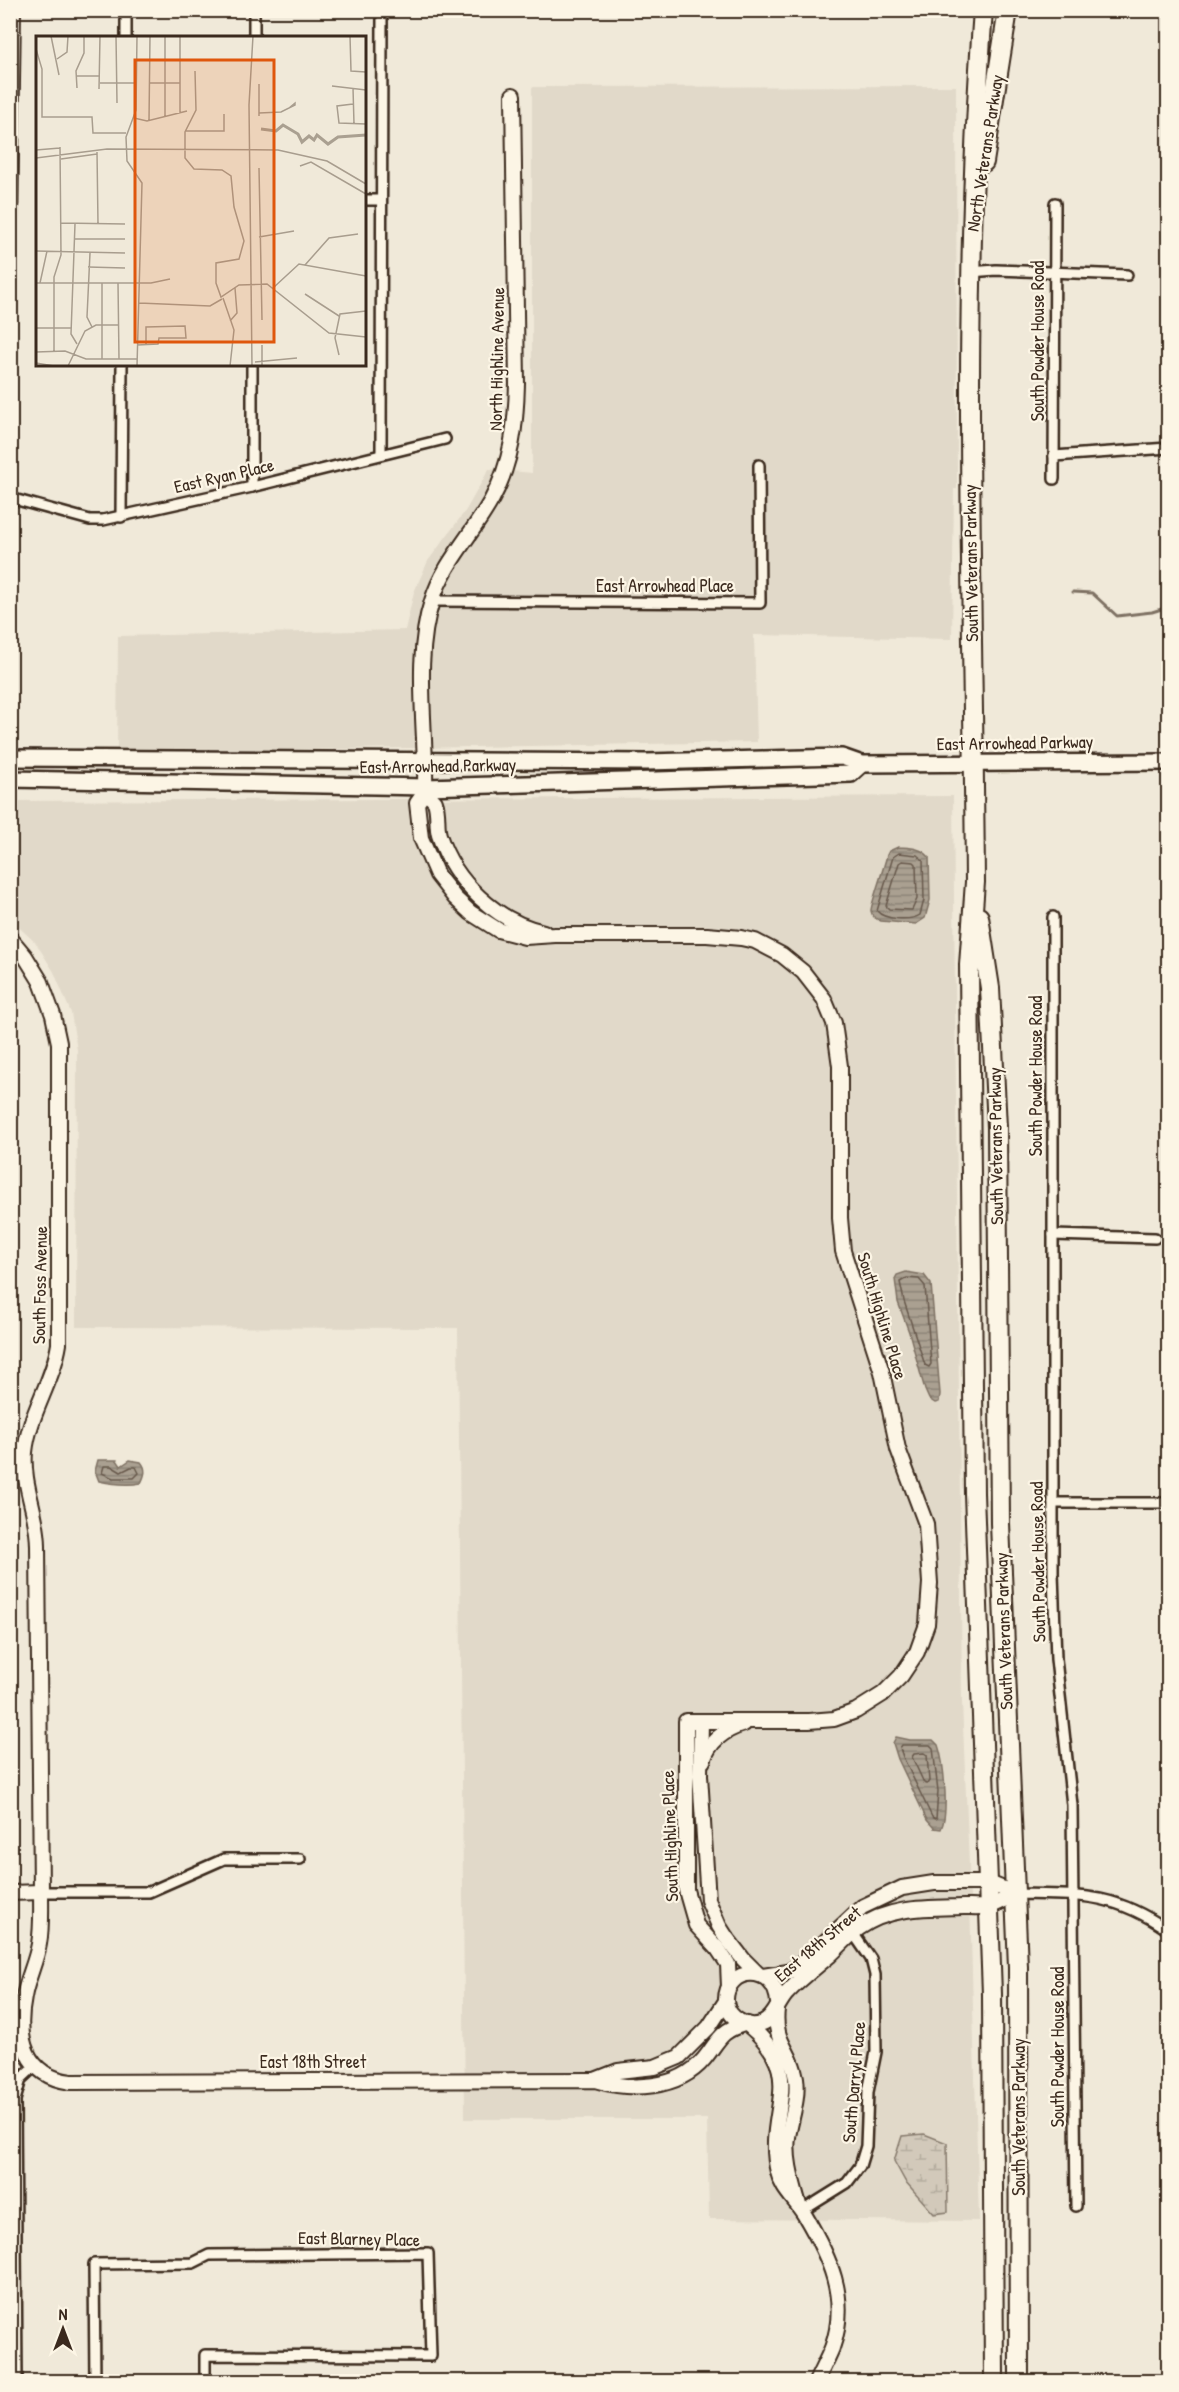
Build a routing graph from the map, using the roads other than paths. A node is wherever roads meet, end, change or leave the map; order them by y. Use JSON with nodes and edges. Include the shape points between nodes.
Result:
{"nodes":[{"id":1,"x":13,"y":10,"type":"edge"},
{"id":2,"x":126,"y":10,"type":"edge"},
{"id":3,"x":254,"y":10,"type":"edge"},
{"id":4,"x":382,"y":10,"type":"edge"},
{"id":5,"x":983,"y":10,"type":"edge"},
{"id":6,"x":1008,"y":10,"type":"edge"},
{"id":7,"x":126,"y":36,"type":"edge"},
{"id":8,"x":254,"y":36,"type":"edge"},
{"id":9,"x":513,"y":95,"type":"dead end"},
{"id":10,"x":366,"y":200,"type":"edge"},
{"id":11,"x":381,"y":200,"type":"junction"},
{"id":12,"x":11,"y":201,"type":"edge"},
{"id":13,"x":1055,"y":203,"type":"dead end"},
{"id":14,"x":10,"y":221,"type":"edge"},
{"id":15,"x":970,"y":243,"type":"junction"},
{"id":16,"x":970,"y":272,"type":"junction"},
{"id":17,"x":1054,"y":272,"type":"junction"},
{"id":18,"x":1126,"y":274,"type":"dead end"},
{"id":19,"x":122,"y":366,"type":"edge"},
{"id":20,"x":252,"y":366,"type":"edge"},
{"id":21,"x":445,"y":439,"type":"dead end"},
{"id":22,"x":1168,"y":448,"type":"edge"},
{"id":23,"x":381,"y":454,"type":"junction"},
{"id":24,"x":1054,"y":456,"type":"junction"},
{"id":25,"x":759,"y":465,"type":"dead end"},
{"id":26,"x":1054,"y":479,"type":"dead end"},
{"id":27,"x":252,"y":487,"type":"junction"},
{"id":28,"x":10,"y":498,"type":"edge"},
{"id":29,"x":121,"y":517,"type":"junction"},
{"id":30,"x":432,"y":602,"type":"junction"},
{"id":31,"x":10,"y":758,"type":"edge"},
{"id":32,"x":426,"y":762,"type":"junction"},
{"id":33,"x":1168,"y":762,"type":"edge"},
{"id":34,"x":974,"y":763,"type":"junction"},
{"id":35,"x":862,"y":764,"type":"junction"},
{"id":36,"x":10,"y":779,"type":"edge"},
{"id":37,"x":425,"y":790,"type":"junction"},
{"id":38,"x":975,"y":882,"type":"junction"},
{"id":39,"x":1053,"y":917,"type":"dead end"},
{"id":40,"x":555,"y":935,"type":"junction"},
{"id":41,"x":10,"y":938,"type":"edge"},
{"id":42,"x":1053,"y":1235,"type":"junction"},
{"id":43,"x":1155,"y":1238,"type":"dead end"},
{"id":44,"x":1053,"y":1503,"type":"junction"},
{"id":45,"x":1168,"y":1503,"type":"edge"},
{"id":46,"x":701,"y":1721,"type":"junction"},
{"id":47,"x":760,"y":1721,"type":"junction"},
{"id":48,"x":700,"y":1775,"type":"junction"},
{"id":49,"x":300,"y":1859,"type":"dead end"},
{"id":50,"x":989,"y":1883,"type":"junction"},
{"id":51,"x":10,"y":1893,"type":"edge"},
{"id":52,"x":41,"y":1893,"type":"junction"},
{"id":53,"x":1016,"y":1894,"type":"junction"},
{"id":54,"x":1074,"y":1894,"type":"junction"},
{"id":55,"x":990,"y":1906,"type":"junction"},
{"id":56,"x":1168,"y":1930,"type":"edge"},
{"id":57,"x":853,"y":1933,"type":"junction"},
{"id":58,"x":761,"y":1975,"type":"junction"},
{"id":59,"x":728,"y":1994,"type":"junction"},
{"id":60,"x":778,"y":2005,"type":"junction"},
{"id":61,"x":746,"y":2024,"type":"junction"},
{"id":62,"x":35,"y":2066,"type":"junction"},
{"id":63,"x":595,"y":2080,"type":"junction"},
{"id":64,"x":1076,"y":2206,"type":"dead end"},
{"id":65,"x":801,"y":2209,"type":"junction"},
{"id":66,"x":17,"y":2382,"type":"edge"},
{"id":67,"x":95,"y":2382,"type":"edge"},
{"id":68,"x":205,"y":2382,"type":"edge"},
{"id":69,"x":816,"y":2382,"type":"edge"},
{"id":70,"x":994,"y":2382,"type":"edge"},
{"id":71,"x":1019,"y":2382,"type":"edge"}],
"edges":[{"from":1,"to":12,"type":"street"},
{"from":2,"to":7,"type":"street"},
{"from":3,"to":8,"type":"street"},
{"from":4,"to":11,"type":"street"},
{"from":5,"to":15,"type":"highway","name":"North Veterans Parkway"},
{"from":6,"to":15,"type":"highway","name":"North Veterans Parkway"},
{"from":9,"to":30,"type":"street","name":"North Highline Avenue","via":[[515,431],[509,459],[492,499],[445,571]]},
{"from":10,"to":11,"type":"street"},
{"from":11,"to":23,"type":"street"},
{"from":12,"to":14,"type":"street"},
{"from":13,"to":17,"type":"street","name":"South Powder House Road"},
{"from":15,"to":16,"type":"highway","name":"South Veterans Parkway"},
{"from":16,"to":17,"type":"street"},
{"from":16,"to":34,"type":"highway","name":"South Veterans Parkway"},
{"from":17,"to":18,"type":"street"},
{"from":17,"to":24,"type":"street","name":"South Powder House Road"},
{"from":19,"to":29,"type":"street"},
{"from":20,"to":27,"type":"street"},
{"from":21,"to":23,"type":"street","name":"East Ryan Place"},
{"from":22,"to":24,"type":"street"},
{"from":23,"to":27,"type":"street","name":"East Ryan Place"},
{"from":24,"to":26,"type":"street","name":"South Powder House Road"},
{"from":25,"to":30,"type":"street","name":"East Arrowhead Place","via":[[760,603]]},
{"from":27,"to":29,"type":"street","name":"East Ryan Place"},
{"from":28,"to":29,"type":"street","name":"East Ryan Place","via":[[90,520]]},
{"from":30,"to":32,"type":"street","name":"North Highline Avenue","via":[[423,646]]},
{"from":31,"to":32,"type":"main road","name":"East Arrowhead Parkway"},
{"from":32,"to":35,"type":"main road","name":"East Arrowhead Parkway","via":[[842,757]]},
{"from":32,"to":37,"type":"street","name":"North Highline Avenue"},
{"from":33,"to":34,"type":"main road","name":"East Arrowhead Parkway"},
{"from":34,"to":35,"type":"main road","name":"East Arrowhead Parkway"},
{"from":34,"to":38,"type":"highway","name":"South Veterans Parkway"},
{"from":35,"to":37,"type":"main road","name":"East Arrowhead Parkway","via":[[851,774]]},
{"from":36,"to":37,"type":"main road","name":"East Arrowhead Parkway"},
{"from":37,"to":40,"type":"street","name":"South Highline Place","via":[[435,803],[438,833],[446,852],[469,885],[508,920]]},
{"from":37,"to":40,"type":"street","name":"South Highline Place","via":[[417,803],[421,838],[434,868],[455,898],[484,922],[514,936]]},
{"from":38,"to":50,"type":"highway","name":"South Veterans Parkway","via":[[969,965],[974,1493]]},
{"from":38,"to":53,"type":"highway","name":"South Veterans Parkway","via":[[990,988],[997,1127],[1000,1511]]},
{"from":39,"to":42,"type":"street","name":"South Powder House Road"},
{"from":40,"to":47,"type":"street","name":"South Highline Place","via":[[707,935],[755,941],[803,972],[824,999],[834,1023],[840,1059],[843,1251],[882,1372],[898,1449],[926,1524],[929,1611],[923,1638],[910,1664],[893,1685],[870,1702],[834,1719]]},
{"from":41,"to":52,"type":"street","name":"South Foss Avenue","via":[[41,982],[59,1043],[59,1344],[56,1361],[31,1420],[24,1470],[38,1542]]},
{"from":42,"to":43,"type":"street"},
{"from":42,"to":44,"type":"street","name":"South Powder House Road"},
{"from":44,"to":45,"type":"street"},
{"from":44,"to":54,"type":"street","name":"South Powder House Road","via":[[1056,1659],[1072,1805]]},
{"from":46,"to":47,"type":"street","name":"South Highline Place"},
{"from":46,"to":48,"type":"street","name":"South Highline Place"},
{"from":46,"to":59,"type":"street","name":"South Highline Place","via":[[686,1721],[686,1890],[696,1925],[728,1964]]},
{"from":47,"to":48,"type":"street","via":[[733,1728],[718,1737],[705,1756]]},
{"from":48,"to":58,"type":"street","name":"South Highline Place","via":[[705,1877],[711,1908],[732,1946]]},
{"from":49,"to":52,"type":"street","via":[[224,1859],[149,1892]]},
{"from":50,"to":53,"type":"street","name":"East 18th Street"},
{"from":50,"to":55,"type":"highway","name":"South Veterans Parkway"},
{"from":50,"to":58,"type":"street","name":"East 18th Street","via":[[914,1885],[888,1893],[851,1915],[799,1966],[788,1972]]},
{"from":51,"to":52,"type":"street"},
{"from":52,"to":62,"type":"street","name":"South Foss Avenue","via":[[39,1943],[21,2013],[22,2042]]},
{"from":53,"to":54,"type":"street"},
{"from":53,"to":55,"type":"street"},
{"from":53,"to":71,"type":"highway","name":"South Veterans Parkway"},
{"from":54,"to":56,"type":"street","via":[[1121,1904]]},
{"from":54,"to":64,"type":"street","name":"South Powder House Road"},
{"from":55,"to":57,"type":"street","name":"East 18th Street","via":[[894,1911]]},
{"from":55,"to":70,"type":"highway","name":"South Veterans Parkway"},
{"from":57,"to":60,"type":"street","name":"East 18th Street","via":[[794,1985]]},
{"from":57,"to":65,"type":"street","name":"South Darryl Place","via":[[871,1959],[875,1975],[876,2052],[868,2092],[866,2146],[860,2166],[847,2183]]},
{"from":58,"to":59,"type":"street","name":"East 18th Street","via":[[736,1979]]},
{"from":58,"to":60,"type":"street","name":"East 18th Street","via":[[775,1986]]},
{"from":59,"to":61,"type":"street","via":[[731,2014]]},
{"from":59,"to":63,"type":"street","name":"East 18th Street","via":[[709,2027],[679,2057],[655,2067],[618,2071]]},
{"from":60,"to":61,"type":"street","name":"East 18th Street","via":[[769,2019]]},
{"from":60,"to":65,"type":"street","via":[[777,2034],[793,2064],[797,2087],[788,2151]]},
{"from":61,"to":63,"type":"street","name":"East 18th Street","via":[[721,2035],[696,2067],[668,2081],[616,2087]]},
{"from":61,"to":65,"type":"street","via":[[764,2040],[781,2074],[783,2089],[775,2157],[784,2190]]},
{"from":62,"to":63,"type":"street","name":"East 18th Street","via":[[54,2078],[70,2082]]},
{"from":62,"to":66,"type":"street","via":[[21,2079],[15,2100]]},
{"from":65,"to":69,"type":"street","via":[[831,2263],[837,2293],[834,2338]]},
{"from":67,"to":68,"type":"street","name":"East Blarney Place","via":[[94,2264],[193,2263],[208,2255],[428,2253],[431,2356],[206,2355]]}]}
